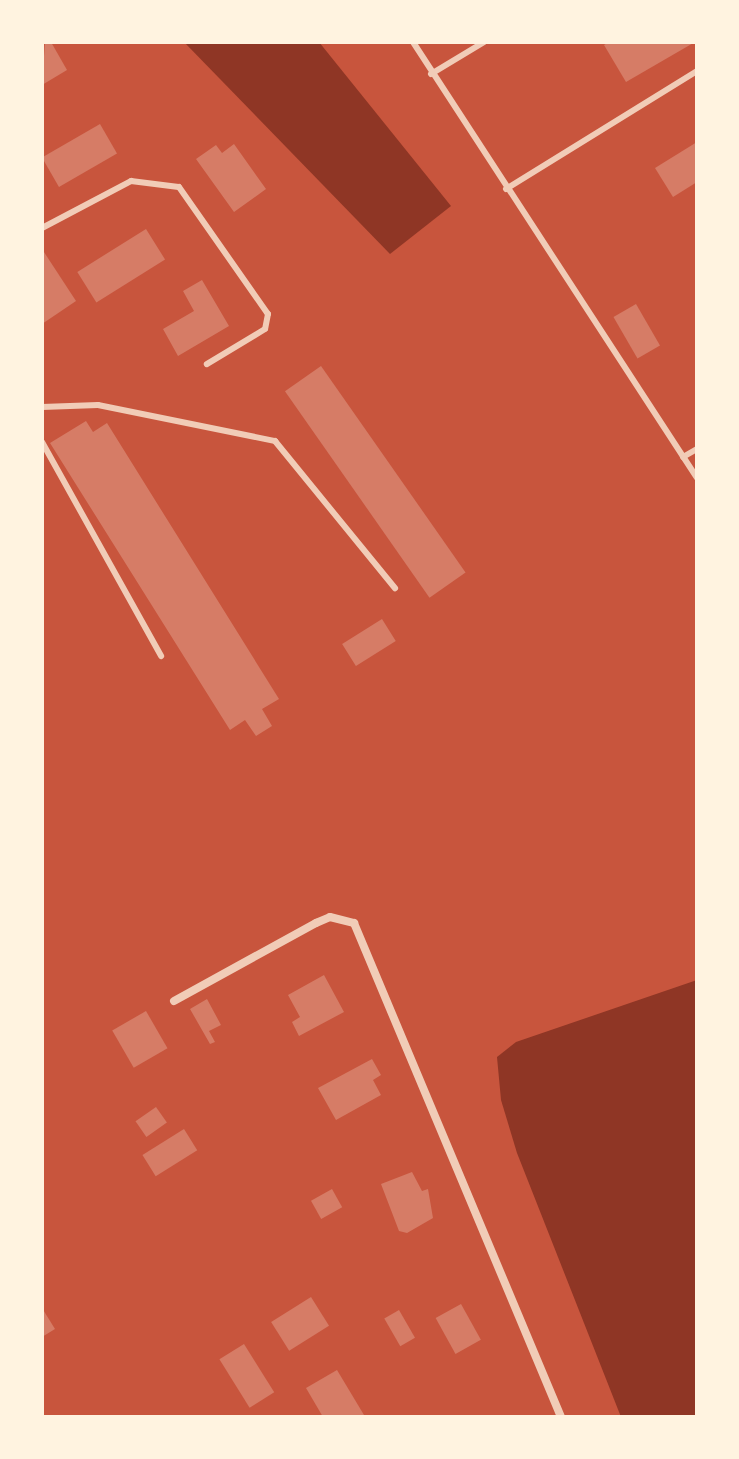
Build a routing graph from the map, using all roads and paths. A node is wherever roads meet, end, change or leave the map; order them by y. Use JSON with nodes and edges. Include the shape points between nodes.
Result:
{"nodes":[{"id":1,"x":413,"y":42,"type":"edge"},
{"id":2,"x":484,"y":42,"type":"edge"},
{"id":3,"x":697,"y":71,"type":"edge"},
{"id":4,"x":431,"y":74,"type":"junction"},
{"id":5,"x":506,"y":189,"type":"junction"},
{"id":6,"x":42,"y":228,"type":"edge"},
{"id":7,"x":207,"y":364,"type":"dead end"},
{"id":8,"x":42,"y":407,"type":"edge"},
{"id":9,"x":42,"y":442,"type":"edge"},
{"id":10,"x":697,"y":449,"type":"edge"},
{"id":11,"x":683,"y":457,"type":"junction"},
{"id":12,"x":697,"y":478,"type":"edge"},
{"id":13,"x":395,"y":588,"type":"dead end"},
{"id":14,"x":161,"y":656,"type":"dead end"},
{"id":15,"x":174,"y":1001,"type":"dead end"},
{"id":16,"x":561,"y":1417,"type":"edge"}],
"edges":[{"from":1,"to":4,"type":"lane"},
{"from":2,"to":4,"type":"lane"},
{"from":3,"to":5,"type":"lane"},
{"from":4,"to":5,"type":"lane"},
{"from":5,"to":11,"type":"lane"},
{"from":6,"to":7,"type":"lane","via":[[131,181],[179,187],[268,314],[265,329]]},
{"from":8,"to":13,"type":"lane","via":[[98,405],[275,441]]},
{"from":9,"to":14,"type":"lane"},
{"from":10,"to":11,"type":"lane"},
{"from":11,"to":12,"type":"lane"},
{"from":15,"to":16,"type":"street","via":[[316,923],[330,917],[354,923]]}]}
